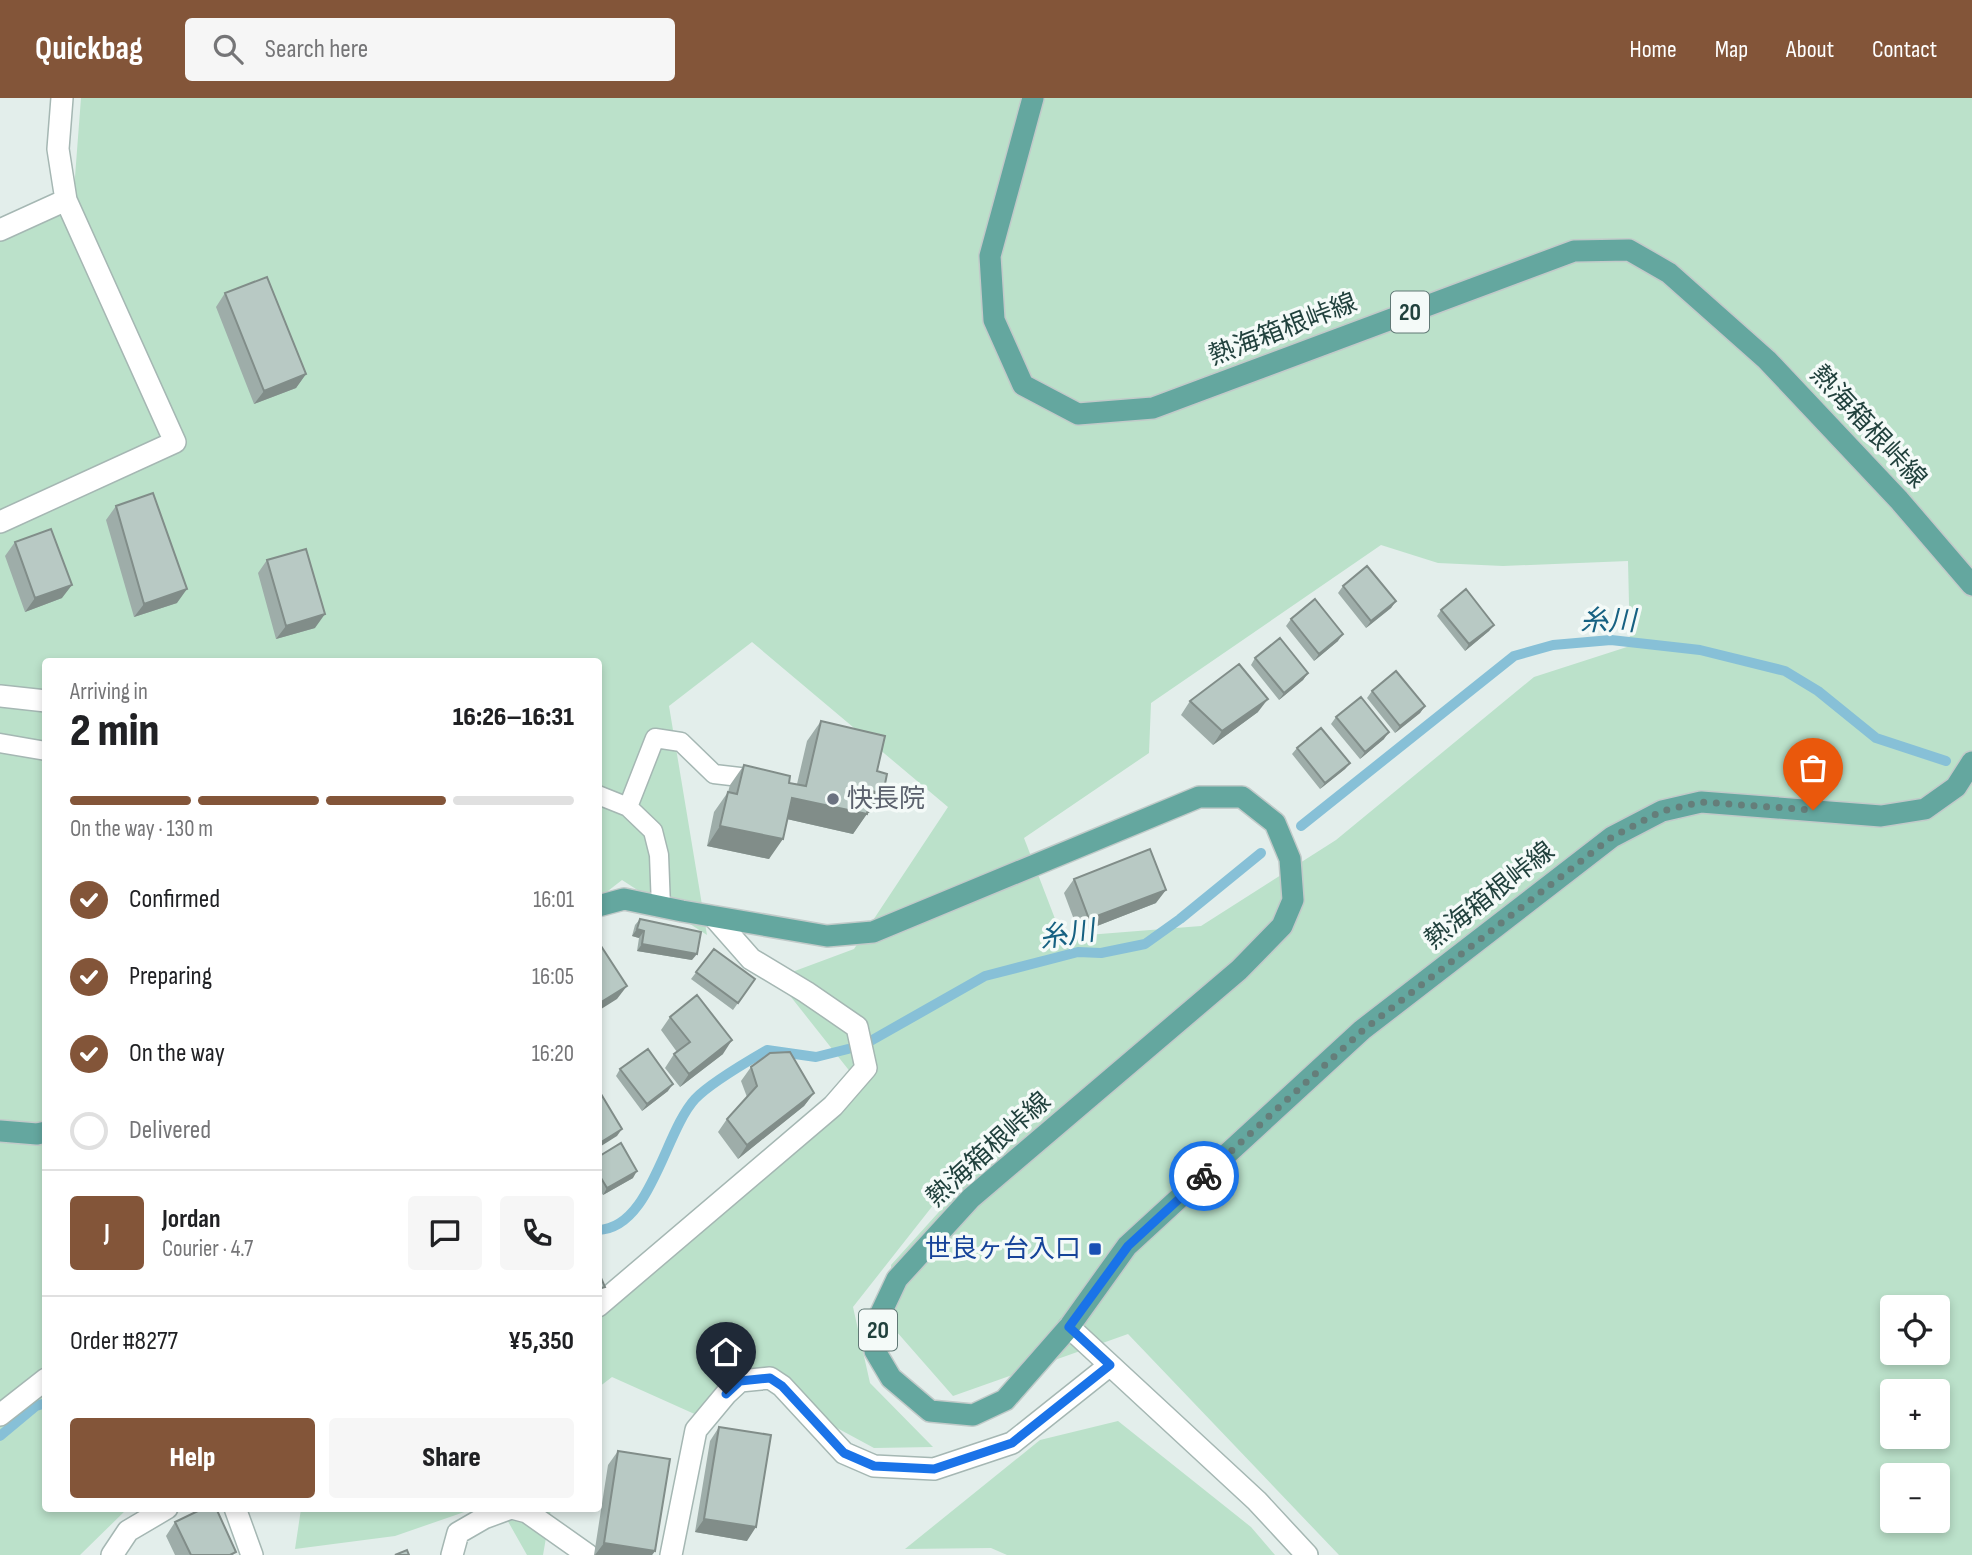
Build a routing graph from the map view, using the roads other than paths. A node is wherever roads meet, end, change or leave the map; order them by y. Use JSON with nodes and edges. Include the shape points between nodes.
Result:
{"nodes":[{"id":1,"x":62,"y":98,"type":"edge"},
{"id":2,"x":1033,"y":98,"type":"edge"},
{"id":3,"x":66,"y":200,"type":"junction"},
{"id":4,"x":0,"y":230,"type":"edge"},
{"id":5,"x":0,"y":522,"type":"edge"},
{"id":6,"x":1972,"y":585,"type":"edge"},
{"id":7,"x":0,"y":696,"type":"edge"},
{"id":8,"x":42,"y":701,"type":"edge"},
{"id":9,"x":0,"y":743,"type":"edge"},
{"id":10,"x":42,"y":750,"type":"edge"},
{"id":11,"x":1972,"y":762,"type":"edge"},
{"id":12,"x":764,"y":780,"type":"edge"},
{"id":13,"x":602,"y":797,"type":"edge"},
{"id":14,"x":628,"y":807,"type":"junction"},
{"id":15,"x":602,"y":905,"type":"edge"},
{"id":16,"x":661,"y":907,"type":"junction"},
{"id":17,"x":713,"y":917,"type":"junction"},
{"id":18,"x":0,"y":1131,"type":"edge"},
{"id":19,"x":42,"y":1133,"type":"edge"},
{"id":20,"x":602,"y":1303,"type":"edge"},
{"id":21,"x":1069,"y":1327,"type":"junction"},
{"id":22,"x":1110,"y":1365,"type":"junction"},
{"id":23,"x":42,"y":1382,"type":"edge"},
{"id":24,"x":0,"y":1415,"type":"edge"},
{"id":25,"x":160,"y":1512,"type":"edge"},
{"id":26,"x":236,"y":1512,"type":"edge"},
{"id":27,"x":500,"y":1512,"type":"edge"},
{"id":28,"x":527,"y":1512,"type":"edge"},
{"id":29,"x":112,"y":1555,"type":"edge"},
{"id":30,"x":252,"y":1555,"type":"edge"},
{"id":31,"x":452,"y":1555,"type":"edge"},
{"id":32,"x":588,"y":1555,"type":"edge"},
{"id":33,"x":671,"y":1555,"type":"edge"},
{"id":34,"x":1307,"y":1555,"type":"edge"}],
"edges":[{"from":1,"to":3,"type":"street","via":[[58,149]]},
{"from":2,"to":6,"type":"main road","name":"熱海箱根峠線","number":"20","via":[[990,256],[994,320],[1023,385],[1078,414],[1153,408],[1574,251],[1629,250],[1669,273],[1767,360]]},
{"from":3,"to":4,"type":"street"},
{"from":3,"to":5,"type":"street","via":[[175,442]]},
{"from":7,"to":8,"type":"street"},
{"from":9,"to":10,"type":"lane"},
{"from":11,"to":21,"type":"main road","name":"熱海箱根峠線","number":"20","via":[[1956,788],[1925,810],[1881,816],[1701,802],[1662,811],[1612,837],[1362,1031],[1128,1246]]},
{"from":12,"to":14,"type":"lane","via":[[714,774],[681,742],[656,738]]},
{"from":13,"to":14,"type":"lane"},
{"from":14,"to":16,"type":"lane","via":[[653,831]]},
{"from":15,"to":16,"type":"main road","name":"熱海箱根峠線","number":"20","via":[[624,898]]},
{"from":16,"to":17,"type":"main road","name":"熱海箱根峠線","number":"20"},
{"from":17,"to":20,"type":"street","via":[[751,959],[858,1027],[866,1068],[833,1106]]},
{"from":17,"to":21,"type":"main road","name":"熱海箱根峠線","number":"20","via":[[827,936],[873,932],[1199,797],[1242,797],[1275,823],[1290,859],[1293,900],[1282,926],[1238,970],[971,1198],[897,1279],[880,1315],[875,1351],[891,1378],[930,1411],[973,1415],[1005,1400]]},
{"from":18,"to":19,"type":"main road"},
{"from":21,"to":22,"type":"street"},
{"from":22,"to":33,"type":"street","via":[[1012,1443],[934,1469],[874,1466],[844,1453],[782,1386],[770,1378],[740,1381],[696,1430]]},
{"from":22,"to":34,"type":"street","via":[[1257,1501]]},
{"from":23,"to":24,"type":"street"},
{"from":25,"to":29,"type":"street","via":[[128,1531]]},
{"from":26,"to":30,"type":"street"},
{"from":27,"to":31,"type":"street","via":[[458,1533]]},
{"from":28,"to":32,"type":"street"}]}
